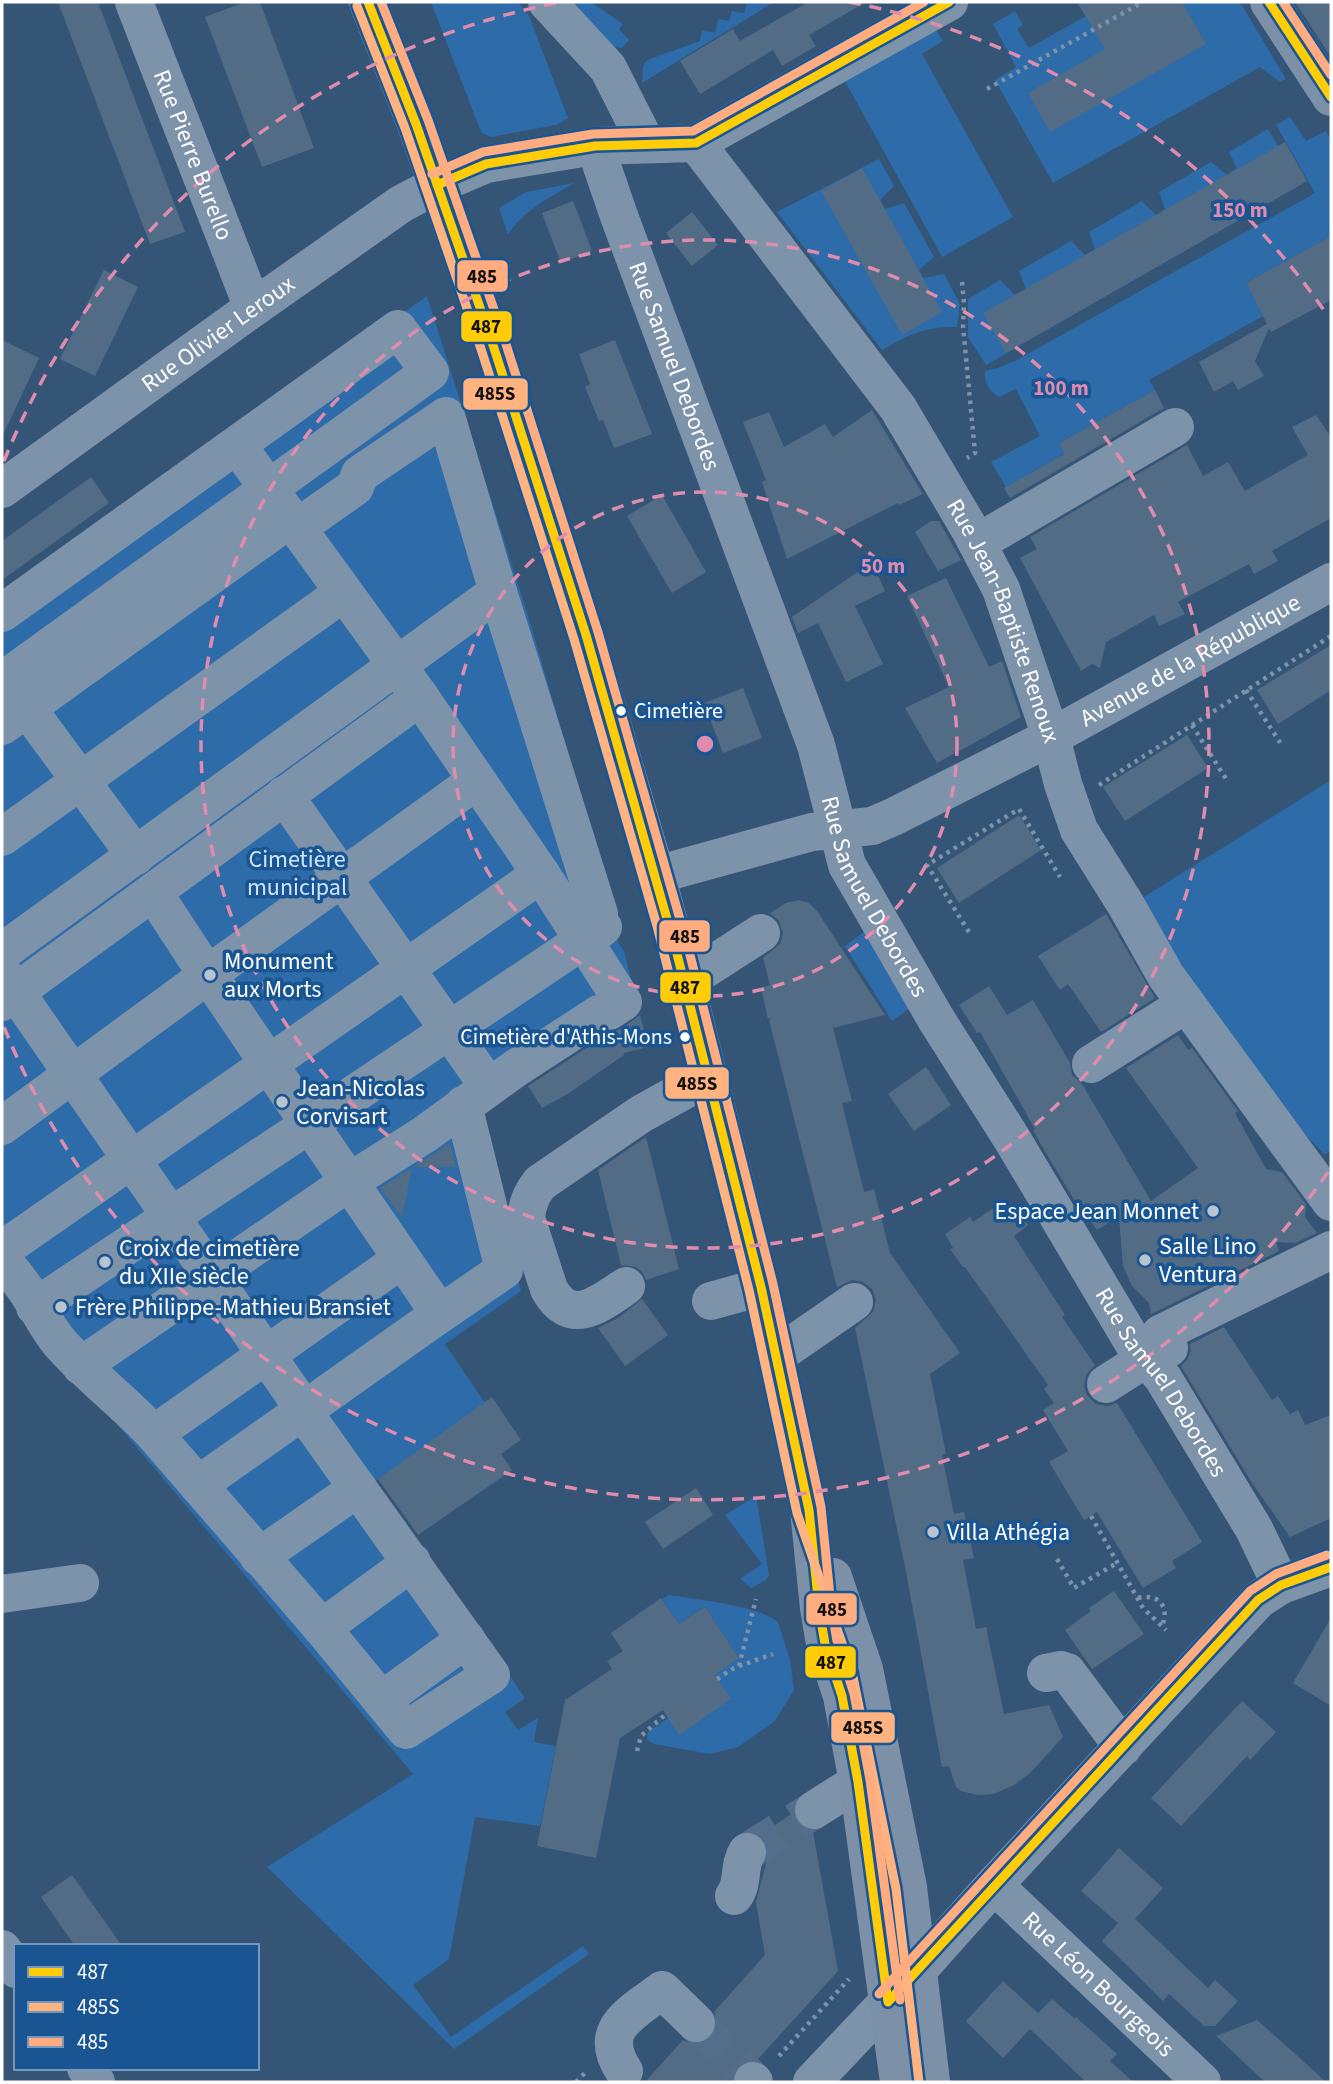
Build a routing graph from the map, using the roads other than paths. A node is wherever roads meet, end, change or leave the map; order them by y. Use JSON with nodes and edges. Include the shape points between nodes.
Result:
{"nodes":[{"id":1,"x":134,"y":2,"type":"edge"},
{"id":2,"x":368,"y":2,"type":"edge"},
{"id":3,"x":547,"y":2,"type":"edge"},
{"id":4,"x":1269,"y":2,"type":"edge"},
{"id":5,"x":946,"y":10,"type":"edge"},
{"id":6,"x":1331,"y":97,"type":"edge"},
{"id":7,"x":646,"y":143,"type":"junction"},
{"id":8,"x":696,"y":143,"type":"junction"},
{"id":9,"x":595,"y":146,"type":"junction"},
{"id":10,"x":437,"y":185,"type":"junction"},
{"id":11,"x":253,"y":308,"type":"junction"},
{"id":12,"x":1175,"y":427,"type":"dead end"},
{"id":13,"x":237,"y":445,"type":"junction"},
{"id":14,"x":2,"y":489,"type":"edge"},
{"id":15,"x":286,"y":511,"type":"junction"},
{"id":16,"x":977,"y":542,"type":"junction"},
{"id":17,"x":1331,"y":582,"type":"edge"},
{"id":18,"x":498,"y":592,"type":"junction"},
{"id":19,"x":343,"y":593,"type":"junction"},
{"id":20,"x":2,"y":613,"type":"edge"},
{"id":21,"x":396,"y":665,"type":"junction"},
{"id":22,"x":420,"y":697,"type":"junction"},
{"id":23,"x":9,"y":698,"type":"edge"},
{"id":24,"x":1051,"y":737,"type":"junction"},
{"id":25,"x":80,"y":780,"type":"junction"},
{"id":26,"x":476,"y":781,"type":"junction"},
{"id":27,"x":284,"y":795,"type":"junction"},
{"id":28,"x":838,"y":829,"type":"junction"},
{"id":29,"x":2,"y":837,"type":"edge"},
{"id":30,"x":136,"y":856,"type":"junction"},
{"id":31,"x":541,"y":874,"type":"junction"},
{"id":32,"x":656,"y":875,"type":"junction"},
{"id":33,"x":342,"y":878,"type":"junction"},
{"id":34,"x":153,"y":892,"type":"junction"},
{"id":35,"x":594,"y":933,"type":"junction"},
{"id":36,"x":761,"y":933,"type":"dead end"},
{"id":37,"x":2,"y":952,"type":"edge"},
{"id":38,"x":405,"y":969,"type":"junction"},
{"id":39,"x":209,"y":975,"type":"junction"},
{"id":40,"x":685,"y":982,"type":"junction"},
{"id":41,"x":7,"y":989,"type":"edge"},
{"id":42,"x":1186,"y":1004,"type":"junction"},
{"id":43,"x":449,"y":1030,"type":"junction"},
{"id":44,"x":270,"y":1064,"type":"junction"},
{"id":45,"x":705,"y":1064,"type":"junction"},
{"id":46,"x":1090,"y":1064,"type":"dead end"},
{"id":47,"x":73,"y":1073,"type":"junction"},
{"id":48,"x":656,"y":1075,"type":"dead end"},
{"id":49,"x":476,"y":1096,"type":"junction"},
{"id":50,"x":309,"y":1124,"type":"junction"},
{"id":51,"x":2,"y":1126,"type":"edge"},
{"id":52,"x":133,"y":1159,"type":"junction"},
{"id":53,"x":349,"y":1182,"type":"junction"},
{"id":54,"x":1331,"y":1202,"type":"edge"},
{"id":55,"x":172,"y":1216,"type":"junction"},
{"id":56,"x":2,"y":1250,"type":"edge"},
{"id":57,"x":1331,"y":1250,"type":"edge"},
{"id":58,"x":2,"y":1259,"type":"edge"},
{"id":59,"x":402,"y":1259,"type":"junction"},
{"id":60,"x":213,"y":1275,"type":"junction"},
{"id":61,"x":626,"y":1286,"type":"dead end"},
{"id":62,"x":761,"y":1287,"type":"junction"},
{"id":63,"x":711,"y":1301,"type":"dead end"},
{"id":64,"x":854,"y":1302,"type":"dead end"},
{"id":65,"x":1277,"y":1304,"type":"dead end"},
{"id":66,"x":35,"y":1307,"type":"junction"},
{"id":67,"x":440,"y":1314,"type":"junction"},
{"id":68,"x":265,"y":1353,"type":"junction"},
{"id":69,"x":1154,"y":1355,"type":"junction"},
{"id":70,"x":776,"y":1356,"type":"junction"},
{"id":71,"x":81,"y":1366,"type":"junction"},
{"id":72,"x":1105,"y":1384,"type":"dead end"},
{"id":73,"x":302,"y":1410,"type":"junction"},
{"id":74,"x":154,"y":1434,"type":"junction"},
{"id":75,"x":198,"y":1485,"type":"junction"},
{"id":76,"x":358,"y":1488,"type":"junction"},
{"id":77,"x":809,"y":1510,"type":"junction"},
{"id":78,"x":259,"y":1557,"type":"junction"},
{"id":79,"x":412,"y":1562,"type":"junction"},
{"id":80,"x":1331,"y":1567,"type":"edge"},
{"id":81,"x":80,"y":1583,"type":"dead end"},
{"id":82,"x":1281,"y":1585,"type":"junction"},
{"id":83,"x":2,"y":1594,"type":"edge"},
{"id":84,"x":322,"y":1628,"type":"junction"},
{"id":85,"x":1046,"y":1674,"type":"dead end"},
{"id":86,"x":1123,"y":1747,"type":"junction"},
{"id":87,"x":858,"y":1782,"type":"junction"},
{"id":88,"x":814,"y":1810,"type":"tunnel mouth"},
{"id":89,"x":747,"y":1852,"type":"dead end"},
{"id":90,"x":994,"y":1885,"type":"junction"},
{"id":91,"x":734,"y":1896,"type":"dead end"},
{"id":92,"x":2,"y":1949,"type":"edge"},
{"id":93,"x":14,"y":1966,"type":"edge"},
{"id":94,"x":918,"y":1970,"type":"junction"},
{"id":95,"x":888,"y":2002,"type":"junction"},
{"id":96,"x":696,"y":2023,"type":"tunnel mouth"},
{"id":97,"x":624,"y":2071,"type":"dead end"},
{"id":98,"x":813,"y":2082,"type":"edge"},
{"id":99,"x":900,"y":2082,"type":"edge"},
{"id":100,"x":931,"y":2082,"type":"edge"},
{"id":101,"x":1202,"y":2082,"type":"edge"}],
"edges":[{"from":1,"to":11,"type":"street","name":"Rue Pierre Burello"},
{"from":2,"to":10,"type":"main road"},
{"from":3,"to":7,"type":"street","via":[[608,68]]},
{"from":4,"to":6,"type":"main road"},
{"from":5,"to":8,"type":"street"},
{"from":7,"to":8,"type":"street"},
{"from":7,"to":9,"type":"street"},
{"from":8,"to":16,"type":"street","name":"Rue Jean-Baptiste Renoux","via":[[742,186],[898,408]]},
{"from":9,"to":10,"type":"street","name":"Rue Olivier Leroux","via":[[486,164]]},
{"from":9,"to":28,"type":"street","name":"Rue Samuel Debordes","via":[[816,745]]},
{"from":10,"to":11,"type":"street","name":"Rue Olivier Leroux"},
{"from":10,"to":32,"type":"main road","via":[[586,635]]},
{"from":11,"to":14,"type":"street","name":"Rue Olivier Leroux"},
{"from":12,"to":16,"type":"street"},
{"from":13,"to":15,"type":"street"},
{"from":13,"to":15,"type":"street","via":[[398,329],[414,350],[430,372]]},
{"from":13,"to":20,"type":"street"},
{"from":15,"to":18,"type":"street","via":[[355,487],[360,474],[446,416]]},
{"from":15,"to":19,"type":"street"},
{"from":15,"to":23,"type":"street"},
{"from":16,"to":24,"type":"street","name":"Rue Jean-Baptiste Renoux","via":[[1001,589]]},
{"from":17,"to":24,"type":"street","name":"Avenue de la République"},
{"from":18,"to":21,"type":"street"},
{"from":18,"to":35,"type":"street","via":[[599,915]]},
{"from":19,"to":21,"type":"street"},
{"from":19,"to":25,"type":"street"},
{"from":21,"to":22,"type":"street"},
{"from":21,"to":30,"type":"street"},
{"from":22,"to":26,"type":"street"},
{"from":22,"to":27,"type":"street"},
{"from":23,"to":25,"type":"street"},
{"from":24,"to":28,"type":"street","name":"Avenue de la République","via":[[893,817],[872,826]]},
{"from":24,"to":42,"type":"street","name":"Rue Jean-Baptiste Renoux","via":[[1079,830]]},
{"from":25,"to":29,"type":"street"},
{"from":25,"to":30,"type":"street"},
{"from":26,"to":31,"type":"street"},
{"from":26,"to":33,"type":"street"},
{"from":27,"to":33,"type":"street"},
{"from":27,"to":34,"type":"street"},
{"from":28,"to":32,"type":"street","name":"Avenue de la République"},
{"from":28,"to":69,"type":"street","name":"Rue Samuel Debordes","via":[[847,865],[936,1019],[1134,1344]]},
{"from":30,"to":37,"type":"street"},
{"from":31,"to":35,"type":"street"},
{"from":31,"to":38,"type":"street"},
{"from":32,"to":40,"type":"main road"},
{"from":33,"to":38,"type":"street"},
{"from":33,"to":39,"type":"street"},
{"from":34,"to":39,"type":"street"},
{"from":34,"to":41,"type":"street"},
{"from":35,"to":43,"type":"street"},
{"from":35,"to":49,"type":"street","via":[[623,1002]]},
{"from":36,"to":40,"type":"street"},
{"from":38,"to":43,"type":"street"},
{"from":38,"to":44,"type":"street"},
{"from":39,"to":44,"type":"street"},
{"from":39,"to":47,"type":"street"},
{"from":40,"to":45,"type":"main road"},
{"from":41,"to":47,"type":"street"},
{"from":42,"to":46,"type":"street"},
{"from":42,"to":54,"type":"street","name":"Rue Jean-Baptiste Renoux"},
{"from":43,"to":49,"type":"street"},
{"from":43,"to":50,"type":"street"},
{"from":44,"to":50,"type":"street"},
{"from":44,"to":52,"type":"street"},
{"from":45,"to":48,"type":"street"},
{"from":45,"to":61,"type":"street","via":[[540,1183],[526,1208],[560,1305],[578,1311],[597,1306]]},
{"from":45,"to":62,"type":"main road"},
{"from":47,"to":51,"type":"street"},
{"from":47,"to":52,"type":"street"},
{"from":49,"to":53,"type":"street"},
{"from":49,"to":67,"type":"street","via":[[504,1270]]},
{"from":50,"to":53,"type":"street"},
{"from":50,"to":55,"type":"street"},
{"from":52,"to":55,"type":"street"},
{"from":52,"to":56,"type":"street"},
{"from":53,"to":59,"type":"street"},
{"from":53,"to":60,"type":"street"},
{"from":55,"to":60,"type":"street"},
{"from":55,"to":66,"type":"street"},
{"from":57,"to":69,"type":"street","via":[[1160,1335]]},
{"from":58,"to":66,"type":"street"},
{"from":59,"to":67,"type":"street"},
{"from":59,"to":68,"type":"street"},
{"from":60,"to":68,"type":"street"},
{"from":60,"to":71,"type":"street"},
{"from":62,"to":63,"type":"street"},
{"from":62,"to":70,"type":"main road"},
{"from":64,"to":70,"type":"street"},
{"from":65,"to":69,"type":"street","via":[[1267,1299]]},
{"from":66,"to":71,"type":"street"},
{"from":67,"to":73,"type":"street"},
{"from":68,"to":73,"type":"street"},
{"from":68,"to":74,"type":"street"},
{"from":69,"to":72,"type":"street"},
{"from":69,"to":82,"type":"street","name":"Rue Samuel Debordes"},
{"from":70,"to":77,"type":"main road"},
{"from":71,"to":74,"type":"street"},
{"from":73,"to":75,"type":"street"},
{"from":73,"to":76,"type":"street"},
{"from":74,"to":75,"type":"street"},
{"from":75,"to":78,"type":"street"},
{"from":76,"to":78,"type":"street"},
{"from":76,"to":79,"type":"street"},
{"from":77,"to":87,"type":"main road","via":[[825,1644],[842,1696]]},
{"from":77,"to":94,"type":"main road","via":[[864,1669],[908,1888]]},
{"from":78,"to":84,"type":"street"},
{"from":79,"to":84,"type":"street"},
{"from":79,"to":84,"type":"street","via":[[467,1639],[382,1700]]},
{"from":80,"to":82,"type":"street"},
{"from":81,"to":83,"type":"street"},
{"from":82,"to":86,"type":"street","via":[[1258,1600]]},
{"from":85,"to":86,"type":"street","via":[[1067,1672]]},
{"from":86,"to":90,"type":"street"},
{"from":87,"to":88,"type":"street"},
{"from":87,"to":95,"type":"main road"},
{"from":89,"to":91,"type":"street","via":[[740,1889]]},
{"from":90,"to":94,"type":"street"},
{"from":90,"to":101,"type":"street","name":"Rue Léon Bourgeois"},
{"from":92,"to":93,"type":"street"},
{"from":94,"to":95,"type":"street"},
{"from":94,"to":100,"type":"main road"},
{"from":95,"to":98,"type":"street"},
{"from":95,"to":99,"type":"main road"},
{"from":96,"to":97,"type":"street","via":[[662,1990],[629,2015],[614,2036],[612,2047]]}]}
